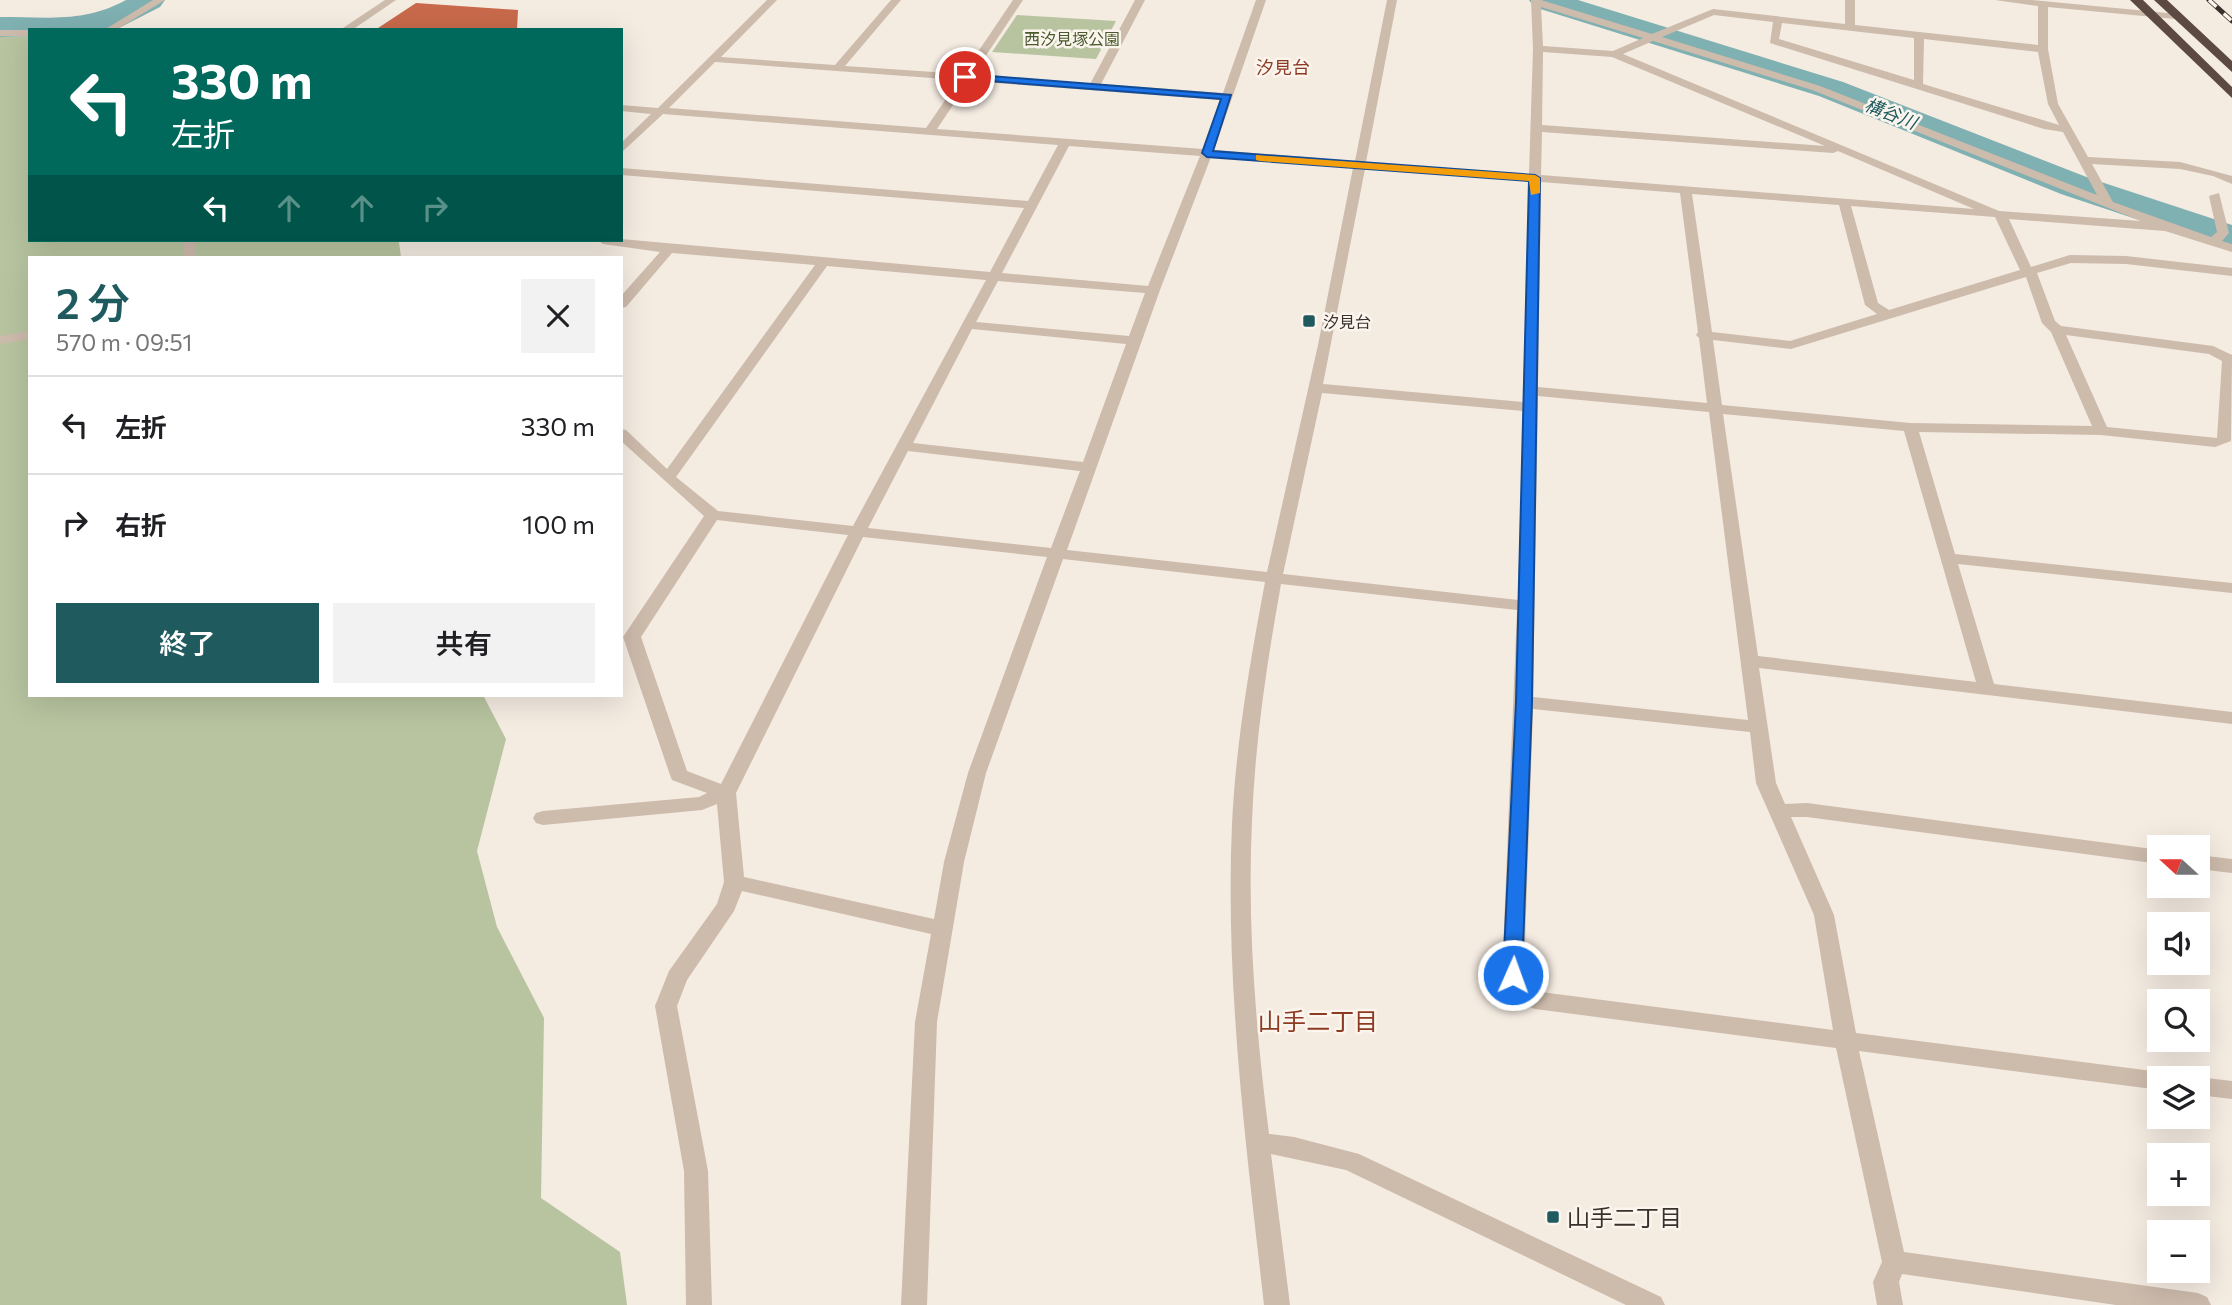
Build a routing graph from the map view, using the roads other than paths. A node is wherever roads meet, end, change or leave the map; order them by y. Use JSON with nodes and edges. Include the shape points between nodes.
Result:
{"nodes":[{"id":1,"x":160,"y":0,"type":"edge"},
{"id":2,"x":390,"y":0,"type":"edge"},
{"id":3,"x":772,"y":0,"type":"edge"},
{"id":4,"x":896,"y":0,"type":"edge"},
{"id":5,"x":1018,"y":0,"type":"edge"},
{"id":6,"x":1140,"y":0,"type":"edge"},
{"id":7,"x":1261,"y":0,"type":"edge"},
{"id":8,"x":1392,"y":0,"type":"edge"},
{"id":9,"x":1850,"y":0,"type":"edge"},
{"id":10,"x":2000,"y":0,"type":"edge"},
{"id":11,"x":2136,"y":0,"type":"edge"},
{"id":12,"x":2160,"y":0,"type":"edge"},
{"id":13,"x":1536,"y":1,"type":"edge"},
{"id":14,"x":2043,"y":5,"type":"junction"},
{"id":15,"x":2150,"y":15,"type":"junction"},
{"id":16,"x":2175,"y":16,"type":"junction"},
{"id":17,"x":1778,"y":19,"type":"junction"},
{"id":18,"x":1850,"y":27,"type":"junction"},
{"id":19,"x":112,"y":28,"type":"edge"},
{"id":20,"x":348,"y":28,"type":"edge"},
{"id":21,"x":0,"y":33,"type":"edge"},
{"id":22,"x":28,"y":33,"type":"edge"},
{"id":23,"x":1654,"y":35,"type":"junction"},
{"id":24,"x":1919,"y":35,"type":"junction"},
{"id":25,"x":1538,"y":48,"type":"junction"},
{"id":26,"x":2043,"y":49,"type":"junction"},
{"id":27,"x":1614,"y":54,"type":"junction"},
{"id":28,"x":712,"y":59,"type":"junction"},
{"id":29,"x":838,"y":68,"type":"junction"},
{"id":30,"x":2232,"y":68,"type":"edge"},
{"id":31,"x":965,"y":77,"type":"junction"},
{"id":32,"x":1913,"y":84,"type":"junction"},
{"id":33,"x":1094,"y":87,"type":"junction"},
{"id":34,"x":2232,"y":94,"type":"edge"},
{"id":35,"x":1227,"y":97,"type":"junction"},
{"id":36,"x":623,"y":108,"type":"edge"},
{"id":37,"x":659,"y":111,"type":"junction"},
{"id":38,"x":1536,"y":128,"type":"junction"},
{"id":39,"x":2067,"y":129,"type":"junction"},
{"id":40,"x":929,"y":132,"type":"junction"},
{"id":41,"x":1065,"y":143,"type":"junction"},
{"id":42,"x":623,"y":148,"type":"edge"},
{"id":43,"x":1847,"y":151,"type":"junction"},
{"id":44,"x":1207,"y":153,"type":"junction"},
{"id":45,"x":2084,"y":160,"type":"junction"},
{"id":46,"x":1359,"y":166,"type":"junction"},
{"id":47,"x":623,"y":171,"type":"edge"},
{"id":48,"x":1535,"y":178,"type":"junction"},
{"id":49,"x":2232,"y":180,"type":"edge"},
{"id":50,"x":1686,"y":192,"type":"junction"},
{"id":51,"x":2215,"y":196,"type":"dead end"},
{"id":52,"x":2104,"y":198,"type":"junction"},
{"id":53,"x":1844,"y":203,"type":"junction"},
{"id":54,"x":1031,"y":205,"type":"junction"},
{"id":55,"x":2002,"y":216,"type":"junction"},
{"id":56,"x":2120,"y":224,"type":"junction"},
{"id":57,"x":2166,"y":227,"type":"junction"},
{"id":58,"x":2218,"y":238,"type":"junction"},
{"id":59,"x":618,"y":242,"type":"edge"},
{"id":60,"x":2232,"y":248,"type":"edge"},
{"id":61,"x":669,"y":249,"type":"junction"},
{"id":62,"x":824,"y":262,"type":"junction"},
{"id":63,"x":2026,"y":270,"type":"junction"},
{"id":64,"x":2232,"y":272,"type":"edge"},
{"id":65,"x":994,"y":277,"type":"junction"},
{"id":66,"x":1153,"y":290,"type":"junction"},
{"id":67,"x":623,"y":302,"type":"edge"},
{"id":68,"x":1886,"y":314,"type":"junction"},
{"id":69,"x":968,"y":325,"type":"junction"},
{"id":70,"x":2057,"y":330,"type":"junction"},
{"id":71,"x":28,"y":335,"type":"edge"},
{"id":72,"x":1703,"y":335,"type":"junction"},
{"id":73,"x":0,"y":340,"type":"edge"},
{"id":74,"x":1135,"y":341,"type":"junction"},
{"id":75,"x":2227,"y":353,"type":"edge"},
{"id":76,"x":1316,"y":388,"type":"junction"},
{"id":77,"x":1530,"y":390,"type":"junction"},
{"id":78,"x":1529,"y":407,"type":"junction"},
{"id":79,"x":1716,"y":408,"type":"junction"},
{"id":80,"x":1910,"y":428,"type":"junction"},
{"id":81,"x":2101,"y":432,"type":"junction"},
{"id":82,"x":623,"y":435,"type":"edge"},
{"id":83,"x":903,"y":446,"type":"junction"},
{"id":84,"x":1089,"y":467,"type":"junction"},
{"id":85,"x":668,"y":478,"type":"junction"},
{"id":86,"x":713,"y":515,"type":"junction"},
{"id":87,"x":858,"y":531,"type":"junction"},
{"id":88,"x":1058,"y":553,"type":"junction"},
{"id":89,"x":1950,"y":558,"type":"junction"},
{"id":90,"x":1275,"y":579,"type":"junction"},
{"id":91,"x":2232,"y":588,"type":"edge"},
{"id":92,"x":1526,"y":606,"type":"junction"},
{"id":93,"x":1750,"y":661,"type":"junction"},
{"id":94,"x":1986,"y":687,"type":"junction"},
{"id":95,"x":1524,"y":702,"type":"junction"},
{"id":96,"x":2232,"y":718,"type":"edge"},
{"id":97,"x":1757,"y":727,"type":"junction"},
{"id":98,"x":726,"y":793,"type":"junction"},
{"id":99,"x":1776,"y":811,"type":"junction"},
{"id":100,"x":543,"y":818,"type":"dead end"},
{"id":101,"x":2147,"y":855,"type":"edge"},
{"id":102,"x":2210,"y":863,"type":"edge"},
{"id":103,"x":2232,"y":866,"type":"edge"},
{"id":104,"x":734,"y":882,"type":"junction"},
{"id":105,"x":943,"y":929,"type":"junction"},
{"id":106,"x":1846,"y":1041,"type":"junction"},
{"id":107,"x":2147,"y":1079,"type":"edge"},
{"id":108,"x":2210,"y":1087,"type":"edge"},
{"id":109,"x":2232,"y":1090,"type":"edge"},
{"id":110,"x":1257,"y":1143,"type":"junction"},
{"id":111,"x":1894,"y":1262,"type":"junction"},
{"id":112,"x":699,"y":1305,"type":"edge"},
{"id":113,"x":914,"y":1305,"type":"edge"},
{"id":114,"x":1277,"y":1305,"type":"edge"},
{"id":115,"x":1652,"y":1305,"type":"edge"},
{"id":116,"x":1890,"y":1305,"type":"edge"},
{"id":117,"x":2198,"y":1305,"type":"edge"}],
"edges":[{"from":1,"to":19,"type":"street"},
{"from":2,"to":20,"type":"street"},
{"from":3,"to":28,"type":"street"},
{"from":4,"to":29,"type":"street"},
{"from":5,"to":31,"type":"street"},
{"from":6,"to":33,"type":"street"},
{"from":7,"to":35,"type":"street"},
{"from":8,"to":46,"type":"street"},
{"from":9,"to":18,"type":"street"},
{"from":10,"to":14,"type":"street"},
{"from":11,"to":15,"type":"highway"},
{"from":12,"to":16,"type":"highway"},
{"from":13,"to":23,"type":"street"},
{"from":13,"to":25,"type":"street"},
{"from":14,"to":15,"type":"street"},
{"from":14,"to":26,"type":"street"},
{"from":15,"to":16,"type":"street"},
{"from":15,"to":34,"type":"highway"},
{"from":16,"to":30,"type":"highway"},
{"from":17,"to":18,"type":"street"},
{"from":17,"to":23,"type":"street","via":[[1713,12]]},
{"from":17,"to":32,"type":"street","via":[[1774,41]]},
{"from":18,"to":24,"type":"street"},
{"from":21,"to":22,"type":"street"},
{"from":23,"to":27,"type":"street"},
{"from":23,"to":52,"type":"street","via":[[1816,88]]},
{"from":24,"to":26,"type":"street"},
{"from":24,"to":32,"type":"street","via":[[1919,82]]},
{"from":25,"to":27,"type":"street"},
{"from":25,"to":38,"type":"street"},
{"from":26,"to":39,"type":"street","via":[[2053,104]]},
{"from":27,"to":43,"type":"street"},
{"from":28,"to":29,"type":"street"},
{"from":28,"to":37,"type":"street"},
{"from":29,"to":31,"type":"street"},
{"from":31,"to":33,"type":"street"},
{"from":31,"to":40,"type":"street"},
{"from":32,"to":39,"type":"street"},
{"from":33,"to":35,"type":"street"},
{"from":35,"to":44,"type":"street"},
{"from":36,"to":37,"type":"street"},
{"from":37,"to":40,"type":"street"},
{"from":37,"to":42,"type":"street"},
{"from":38,"to":43,"type":"street"},
{"from":38,"to":48,"type":"street"},
{"from":39,"to":45,"type":"street"},
{"from":40,"to":41,"type":"street"},
{"from":41,"to":44,"type":"street"},
{"from":41,"to":54,"type":"street"},
{"from":43,"to":55,"type":"street"},
{"from":44,"to":46,"type":"street"},
{"from":44,"to":66,"type":"street"},
{"from":45,"to":49,"type":"street","via":[[2184,168]]},
{"from":45,"to":52,"type":"street"},
{"from":46,"to":48,"type":"street"},
{"from":46,"to":76,"type":"street"},
{"from":47,"to":54,"type":"street"},
{"from":48,"to":50,"type":"street"},
{"from":48,"to":77,"type":"street"},
{"from":50,"to":53,"type":"street"},
{"from":50,"to":72,"type":"street"},
{"from":51,"to":58,"type":"street"},
{"from":52,"to":56,"type":"street"},
{"from":52,"to":57,"type":"street"},
{"from":53,"to":55,"type":"street"},
{"from":53,"to":68,"type":"street","via":[[1872,305]]},
{"from":54,"to":65,"type":"street"},
{"from":55,"to":56,"type":"street"},
{"from":55,"to":63,"type":"street"},
{"from":56,"to":57,"type":"street"},
{"from":57,"to":58,"type":"street"},
{"from":58,"to":60,"type":"street"},
{"from":59,"to":61,"type":"street"},
{"from":61,"to":62,"type":"street"},
{"from":61,"to":67,"type":"street"},
{"from":62,"to":65,"type":"street"},
{"from":62,"to":85,"type":"street"},
{"from":63,"to":64,"type":"street","via":[[2070,259]]},
{"from":63,"to":68,"type":"street"},
{"from":63,"to":70,"type":"street","via":[[2049,323]]},
{"from":65,"to":66,"type":"street"},
{"from":65,"to":69,"type":"street"},
{"from":66,"to":74,"type":"street"},
{"from":68,"to":72,"type":"street","via":[[1791,345]]},
{"from":69,"to":74,"type":"street"},
{"from":69,"to":83,"type":"street"},
{"from":70,"to":75,"type":"street"},
{"from":70,"to":81,"type":"street"},
{"from":71,"to":73,"type":"street"},
{"from":72,"to":79,"type":"street"},
{"from":74,"to":84,"type":"street"},
{"from":75,"to":81,"type":"street","via":[[2224,441]]},
{"from":76,"to":78,"type":"street"},
{"from":76,"to":90,"type":"street"},
{"from":77,"to":78,"type":"street"},
{"from":77,"to":79,"type":"street"},
{"from":78,"to":92,"type":"street"},
{"from":79,"to":80,"type":"street"},
{"from":79,"to":93,"type":"street"},
{"from":80,"to":81,"type":"street"},
{"from":80,"to":89,"type":"street"},
{"from":82,"to":85,"type":"street"},
{"from":83,"to":84,"type":"street"},
{"from":83,"to":87,"type":"street"},
{"from":84,"to":88,"type":"street"},
{"from":85,"to":86,"type":"street"},
{"from":86,"to":87,"type":"street"},
{"from":86,"to":98,"type":"street","via":[[632,637],[678,775]]},
{"from":87,"to":88,"type":"street"},
{"from":87,"to":98,"type":"street"},
{"from":88,"to":90,"type":"street"},
{"from":88,"to":105,"type":"street","via":[[976,773]]},
{"from":89,"to":91,"type":"street"},
{"from":89,"to":94,"type":"street"},
{"from":90,"to":92,"type":"street"},
{"from":90,"to":110,"type":"street","via":[[1258,669],[1242,819],[1243,952]]},
{"from":92,"to":95,"type":"street"},
{"from":93,"to":94,"type":"street"},
{"from":93,"to":97,"type":"street"},
{"from":94,"to":96,"type":"street"},
{"from":95,"to":97,"type":"street"},
{"from":95,"to":106,"type":"street","via":[[1513,975],[1535,1000]]},
{"from":97,"to":99,"type":"street","via":[[1766,783]]},
{"from":98,"to":100,"type":"street","via":[[702,803]]},
{"from":98,"to":104,"type":"street"},
{"from":99,"to":101,"type":"street","via":[[1807,810]]},
{"from":99,"to":106,"type":"street","via":[[1824,915]]},
{"from":102,"to":103,"type":"street"},
{"from":104,"to":105,"type":"street"},
{"from":104,"to":112,"type":"street","via":[[727,906],[677,976],[666,1006],[696,1171]]},
{"from":105,"to":113,"type":"street","via":[[926,1022]]},
{"from":106,"to":107,"type":"street"},
{"from":106,"to":111,"type":"street"},
{"from":108,"to":109,"type":"street"},
{"from":110,"to":114,"type":"street"},
{"from":110,"to":115,"type":"street","via":[[1351,1161]]},
{"from":111,"to":116,"type":"street","via":[[1886,1282]]},
{"from":111,"to":117,"type":"street"}]}
